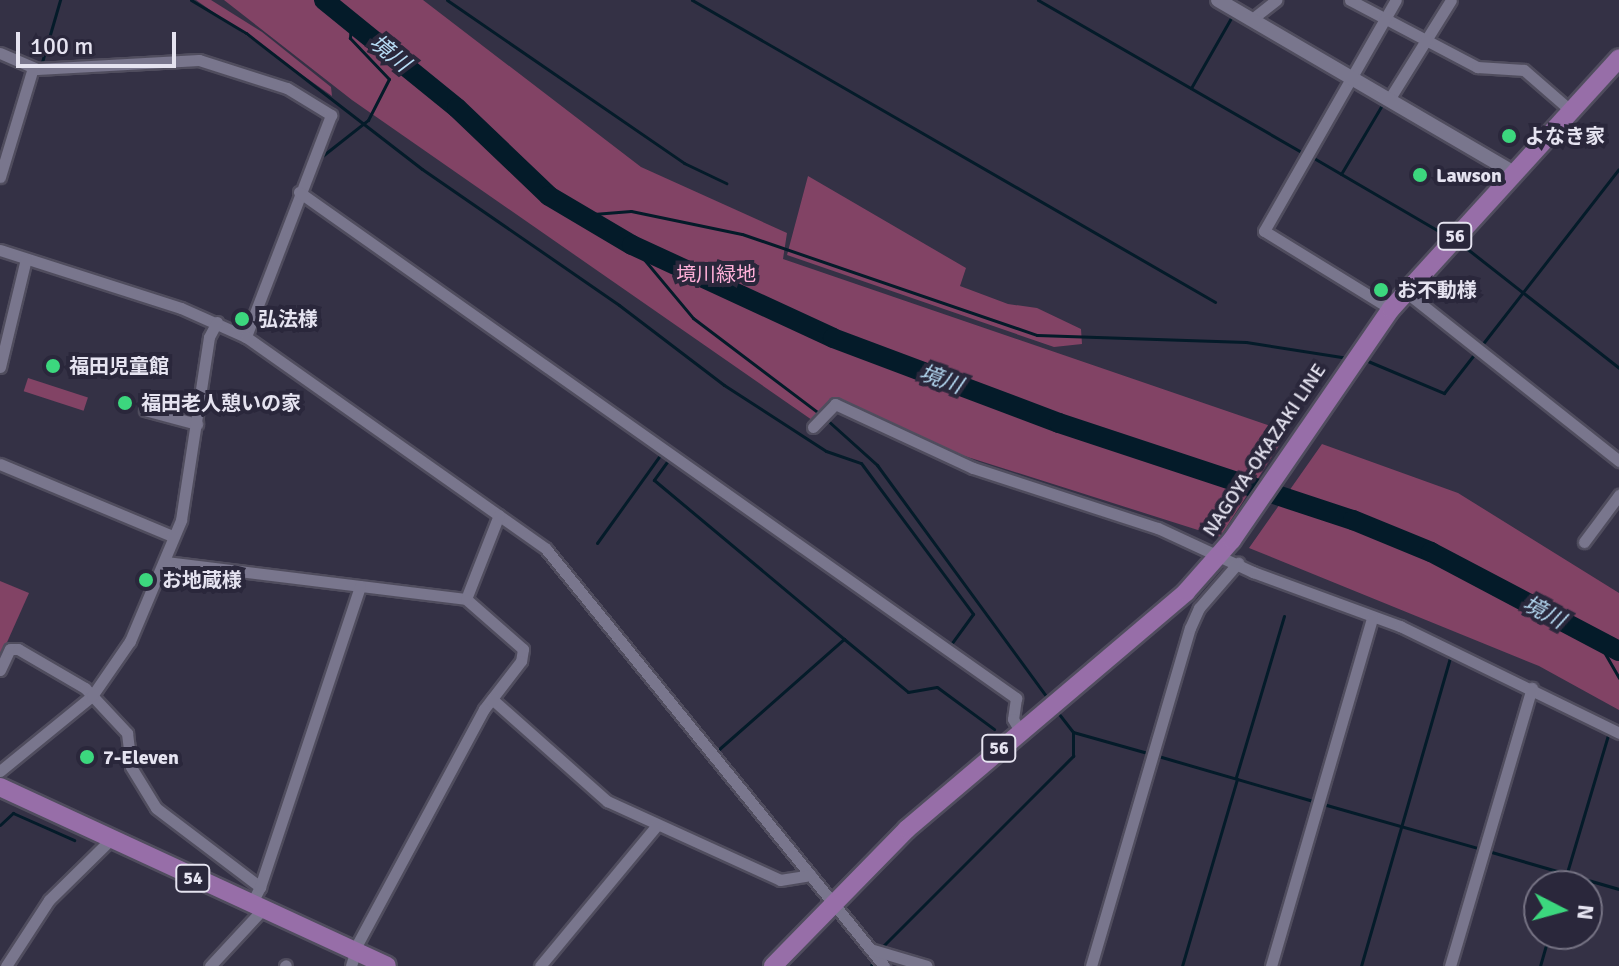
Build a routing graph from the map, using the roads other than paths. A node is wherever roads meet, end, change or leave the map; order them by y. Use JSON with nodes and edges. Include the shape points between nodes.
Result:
{"nodes":[{"id":1,"x":1218,"y":0,"type":"edge"},
{"id":2,"x":1276,"y":0,"type":"edge"},
{"id":3,"x":1350,"y":0,"type":"edge"},
{"id":4,"x":1396,"y":0,"type":"edge"},
{"id":5,"x":1451,"y":0,"type":"edge"},
{"id":6,"x":1252,"y":19,"type":"junction"},
{"id":7,"x":1386,"y":20,"type":"junction"},
{"id":8,"x":1424,"y":40,"type":"junction"},
{"id":9,"x":0,"y":53,"type":"edge"},
{"id":10,"x":33,"y":68,"type":"junction"},
{"id":11,"x":1615,"y":68,"type":"edge"},
{"id":12,"x":1352,"y":77,"type":"junction"},
{"id":13,"x":1390,"y":98,"type":"junction"},
{"id":14,"x":1570,"y":110,"type":"junction"},
{"id":15,"x":1514,"y":173,"type":"junction"},
{"id":16,"x":0,"y":177,"type":"edge"},
{"id":17,"x":299,"y":192,"type":"junction"},
{"id":18,"x":0,"y":250,"type":"edge"},
{"id":19,"x":26,"y":259,"type":"junction"},
{"id":20,"x":1406,"y":292,"type":"junction"},
{"id":21,"x":1391,"y":309,"type":"junction"},
{"id":22,"x":217,"y":322,"type":"junction"},
{"id":23,"x":246,"y":337,"type":"junction"},
{"id":24,"x":0,"y":367,"type":"edge"},
{"id":25,"x":145,"y":410,"type":"dead end"},
{"id":26,"x":197,"y":424,"type":"junction"},
{"id":27,"x":815,"y":426,"type":"dead end"},
{"id":28,"x":1619,"y":461,"type":"edge"},
{"id":29,"x":0,"y":464,"type":"edge"},
{"id":30,"x":1619,"y":495,"type":"edge"},
{"id":31,"x":499,"y":515,"type":"junction"},
{"id":32,"x":172,"y":536,"type":"junction"},
{"id":33,"x":1584,"y":542,"type":"dead end"},
{"id":34,"x":1219,"y":555,"type":"junction"},
{"id":35,"x":165,"y":562,"type":"junction"},
{"id":36,"x":1238,"y":563,"type":"junction"},
{"id":37,"x":360,"y":586,"type":"junction"},
{"id":38,"x":466,"y":599,"type":"junction"},
{"id":39,"x":1372,"y":618,"type":"junction"},
{"id":40,"x":0,"y":670,"type":"edge"},
{"id":41,"x":1532,"y":688,"type":"junction"},
{"id":42,"x":92,"y":696,"type":"junction"},
{"id":43,"x":492,"y":699,"type":"junction"},
{"id":44,"x":1020,"y":731,"type":"junction"},
{"id":45,"x":1619,"y":733,"type":"edge"},
{"id":46,"x":0,"y":771,"type":"edge"},
{"id":47,"x":0,"y":787,"type":"edge"},
{"id":48,"x":657,"y":825,"type":"junction"},
{"id":49,"x":111,"y":839,"type":"junction"},
{"id":50,"x":811,"y":875,"type":"junction"},
{"id":51,"x":260,"y":887,"type":"junction"},
{"id":52,"x":834,"y":905,"type":"junction"},
{"id":53,"x":257,"y":907,"type":"junction"},
{"id":54,"x":869,"y":949,"type":"junction"},
{"id":55,"x":352,"y":958,"type":"edge"},
{"id":56,"x":6,"y":966,"type":"edge"},
{"id":57,"x":210,"y":966,"type":"edge"},
{"id":58,"x":387,"y":966,"type":"edge"},
{"id":59,"x":540,"y":966,"type":"edge"},
{"id":60,"x":773,"y":966,"type":"edge"},
{"id":61,"x":884,"y":966,"type":"edge"},
{"id":62,"x":927,"y":966,"type":"edge"},
{"id":63,"x":1091,"y":966,"type":"edge"},
{"id":64,"x":1271,"y":966,"type":"edge"},
{"id":65,"x":1450,"y":966,"type":"edge"}],
"edges":[{"from":1,"to":6,"type":"street"},
{"from":2,"to":6,"type":"street"},
{"from":3,"to":7,"type":"street"},
{"from":4,"to":7,"type":"street"},
{"from":5,"to":8,"type":"street"},
{"from":6,"to":12,"type":"street"},
{"from":7,"to":8,"type":"street"},
{"from":7,"to":12,"type":"street"},
{"from":8,"to":13,"type":"street"},
{"from":8,"to":14,"type":"street","via":[[1477,67],[1524,70]]},
{"from":9,"to":10,"type":"street"},
{"from":10,"to":16,"type":"street"},
{"from":10,"to":17,"type":"street","via":[[199,60],[287,88],[331,115]]},
{"from":11,"to":14,"type":"main road","name":"NAGOYA-OKAZAKI LINE","number":"56"},
{"from":12,"to":13,"type":"street"},
{"from":12,"to":21,"type":"street","via":[[1264,231]]},
{"from":13,"to":15,"type":"street"},
{"from":14,"to":15,"type":"main road","name":"NAGOYA-OKAZAKI LINE","number":"56"},
{"from":15,"to":20,"type":"main road","name":"NAGOYA-OKAZAKI LINE","number":"56"},
{"from":17,"to":23,"type":"street"},
{"from":17,"to":44,"type":"street","via":[[1016,698],[1013,719]]},
{"from":18,"to":19,"type":"street"},
{"from":19,"to":22,"type":"street"},
{"from":19,"to":24,"type":"street"},
{"from":20,"to":21,"type":"main road","name":"NAGOYA-OKAZAKI LINE","number":"56"},
{"from":20,"to":28,"type":"street"},
{"from":21,"to":34,"type":"main road","name":"NAGOYA-OKAZAKI LINE","number":"56"},
{"from":22,"to":23,"type":"street"},
{"from":22,"to":26,"type":"street","via":[[209,337]]},
{"from":23,"to":31,"type":"street"},
{"from":25,"to":26,"type":"street"},
{"from":26,"to":32,"type":"street","via":[[181,520]]},
{"from":27,"to":34,"type":"street","via":[[835,404],[973,468],[1158,528]]},
{"from":29,"to":32,"type":"street"},
{"from":30,"to":33,"type":"street"},
{"from":31,"to":38,"type":"street"},
{"from":31,"to":50,"type":"street","via":[[546,549],[576,580]]},
{"from":32,"to":35,"type":"street"},
{"from":34,"to":36,"type":"street"},
{"from":34,"to":44,"type":"main road","name":"NAGOYA-OKAZAKI LINE","number":"56","via":[[1186,592]]},
{"from":35,"to":37,"type":"street"},
{"from":35,"to":42,"type":"street","via":[[120,659]]},
{"from":36,"to":39,"type":"street"},
{"from":36,"to":63,"type":"street","via":[[1199,608],[1190,628]]},
{"from":37,"to":38,"type":"street"},
{"from":37,"to":51,"type":"street"},
{"from":38,"to":43,"type":"street","via":[[523,649],[521,661]]},
{"from":39,"to":41,"type":"street"},
{"from":39,"to":64,"type":"street"},
{"from":40,"to":42,"type":"street","via":[[10,649],[18,649]]},
{"from":41,"to":45,"type":"street"},
{"from":41,"to":65,"type":"street"},
{"from":42,"to":46,"type":"street"},
{"from":42,"to":51,"type":"street","via":[[127,733],[131,767],[156,808]]},
{"from":43,"to":48,"type":"street","via":[[584,784]]},
{"from":43,"to":55,"type":"street"},
{"from":44,"to":52,"type":"main road","name":"NAGOYA-OKAZAKI LINE","number":"56","via":[[907,829]]},
{"from":47,"to":49,"type":"main road","number":"54"},
{"from":48,"to":50,"type":"street","via":[[780,880]]},
{"from":48,"to":59,"type":"street"},
{"from":49,"to":53,"type":"main road","number":"54"},
{"from":49,"to":56,"type":"street","via":[[49,900]]},
{"from":50,"to":52,"type":"street"},
{"from":51,"to":53,"type":"street"},
{"from":52,"to":54,"type":"street"},
{"from":52,"to":60,"type":"main road","name":"NAGOYA-OKAZAKI LINE","number":"56"},
{"from":53,"to":55,"type":"main road","number":"54"},
{"from":53,"to":57,"type":"street"},
{"from":54,"to":61,"type":"street"},
{"from":54,"to":62,"type":"street"},
{"from":55,"to":58,"type":"main road","number":"54"}]}
